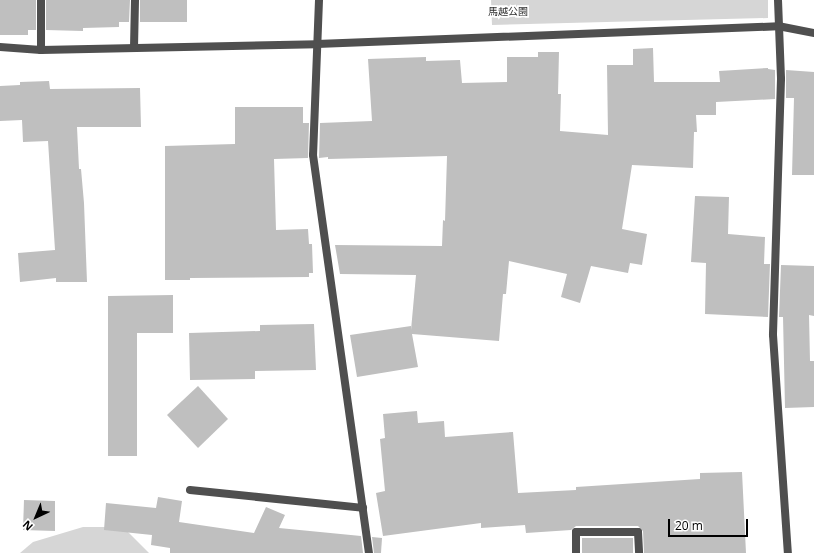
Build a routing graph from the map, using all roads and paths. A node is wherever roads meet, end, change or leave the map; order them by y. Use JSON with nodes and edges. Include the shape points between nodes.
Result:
{"nodes":[{"id":1,"x":41,"y":0,"type":"edge"},
{"id":2,"x":135,"y":0,"type":"edge"},
{"id":3,"x":319,"y":0,"type":"edge"},
{"id":4,"x":778,"y":0,"type":"edge"},
{"id":5,"x":778,"y":26,"type":"junction"},
{"id":6,"x":814,"y":33,"type":"edge"},
{"id":7,"x":317,"y":44,"type":"junction"},
{"id":8,"x":0,"y":47,"type":"edge"},
{"id":9,"x":134,"y":48,"type":"junction"},
{"id":10,"x":41,"y":50,"type":"junction"},
{"id":11,"x":190,"y":490,"type":"dead end"},
{"id":12,"x":363,"y":508,"type":"junction"},
{"id":13,"x":369,"y":553,"type":"edge"},
{"id":14,"x":576,"y":553,"type":"edge"},
{"id":15,"x":639,"y":553,"type":"edge"},
{"id":16,"x":788,"y":553,"type":"edge"}],
"edges":[{"from":1,"to":10,"type":"street"},
{"from":2,"to":9,"type":"street"},
{"from":3,"to":7,"type":"street"},
{"from":4,"to":5,"type":"street"},
{"from":5,"to":6,"type":"street"},
{"from":5,"to":7,"type":"street"},
{"from":5,"to":16,"type":"street","via":[[781,79],[773,335]]},
{"from":7,"to":9,"type":"street"},
{"from":7,"to":12,"type":"street","via":[[313,155]]},
{"from":8,"to":10,"type":"street"},
{"from":9,"to":10,"type":"street"},
{"from":11,"to":12,"type":"street"},
{"from":12,"to":13,"type":"street"},
{"from":14,"to":15,"type":"street","via":[[576,532],[638,532]]}]}
